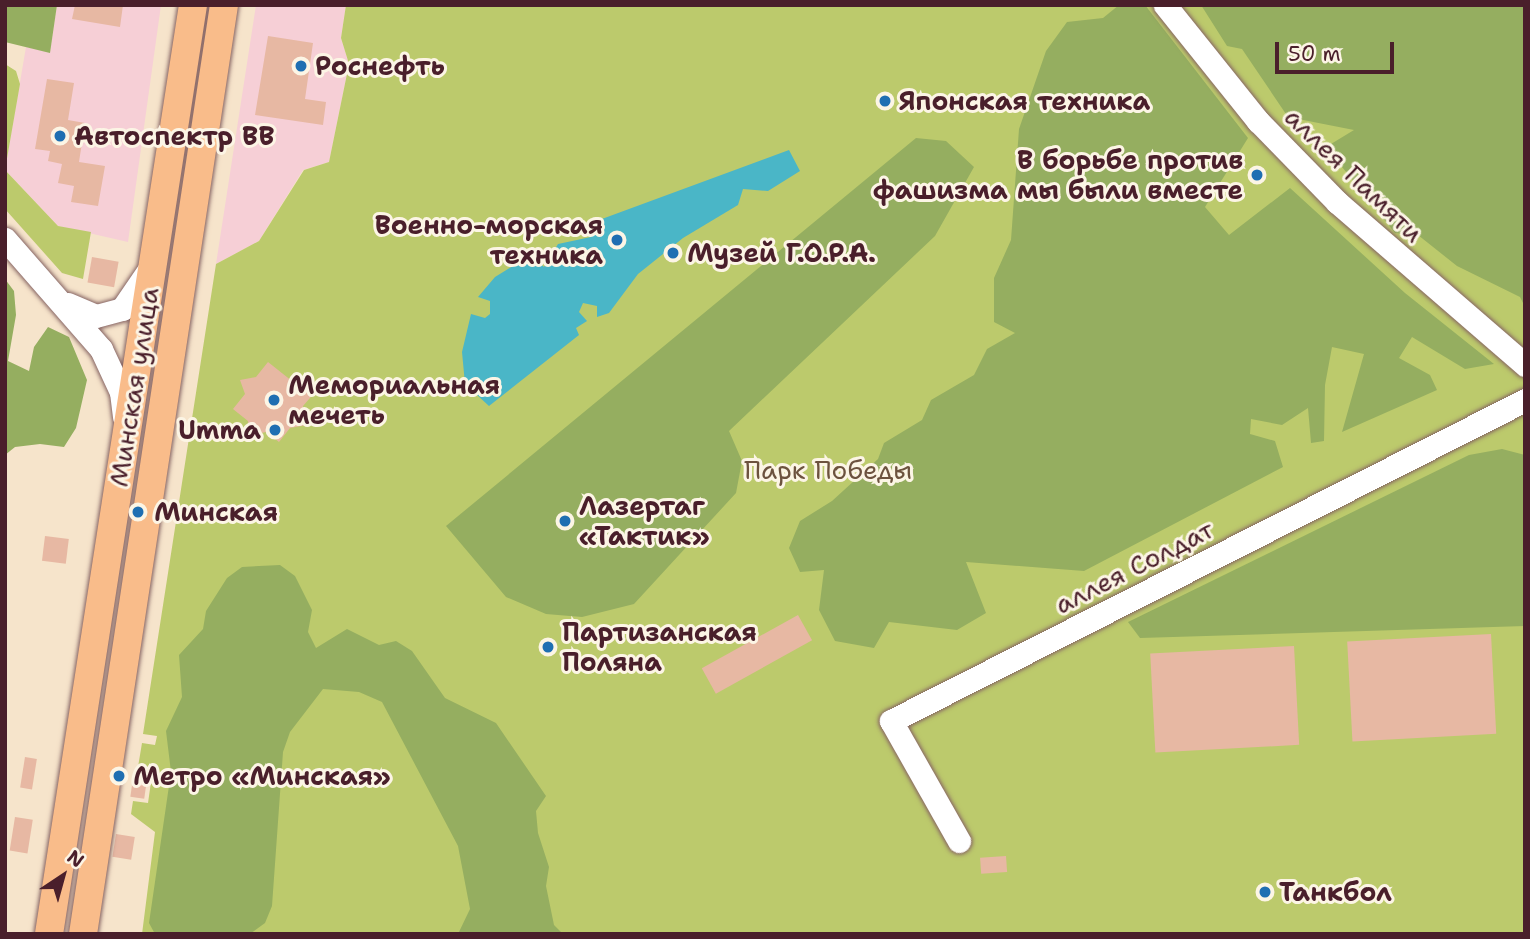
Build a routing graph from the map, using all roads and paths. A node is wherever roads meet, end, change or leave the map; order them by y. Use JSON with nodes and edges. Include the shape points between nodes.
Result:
{"nodes":[{"id":1,"x":193,"y":5,"type":"edge"},
{"id":2,"x":224,"y":5,"type":"edge"},
{"id":3,"x":1165,"y":5,"type":"edge"},
{"id":4,"x":5,"y":239,"type":"edge"},
{"id":5,"x":154,"y":258,"type":"junction"},
{"id":6,"x":59,"y":299,"type":"junction"},
{"id":7,"x":1525,"y":365,"type":"edge"},
{"id":8,"x":1525,"y":400,"type":"edge"},
{"id":9,"x":127,"y":434,"type":"junction"},
{"id":10,"x":959,"y":841,"type":"dead end"},
{"id":11,"x":49,"y":934,"type":"edge"},
{"id":12,"x":83,"y":934,"type":"edge"}],
"edges":[{"from":1,"to":5,"type":"main road","name":"Минская улица"},
{"from":2,"to":12,"type":"main road","name":"Минская улица"},
{"from":3,"to":7,"type":"street","name":"аллея Памяти","via":[[1258,121],[1337,202]]},
{"from":4,"to":6,"type":"street"},
{"from":5,"to":6,"type":"street","via":[[122,309],[96,316]]},
{"from":5,"to":9,"type":"main road","name":"Минская улица"},
{"from":6,"to":9,"type":"street","via":[[106,359],[121,392]]},
{"from":8,"to":10,"type":"street","name":"аллея Солдат","via":[[891,721]]},
{"from":9,"to":11,"type":"main road","name":"Минская улица"}]}
